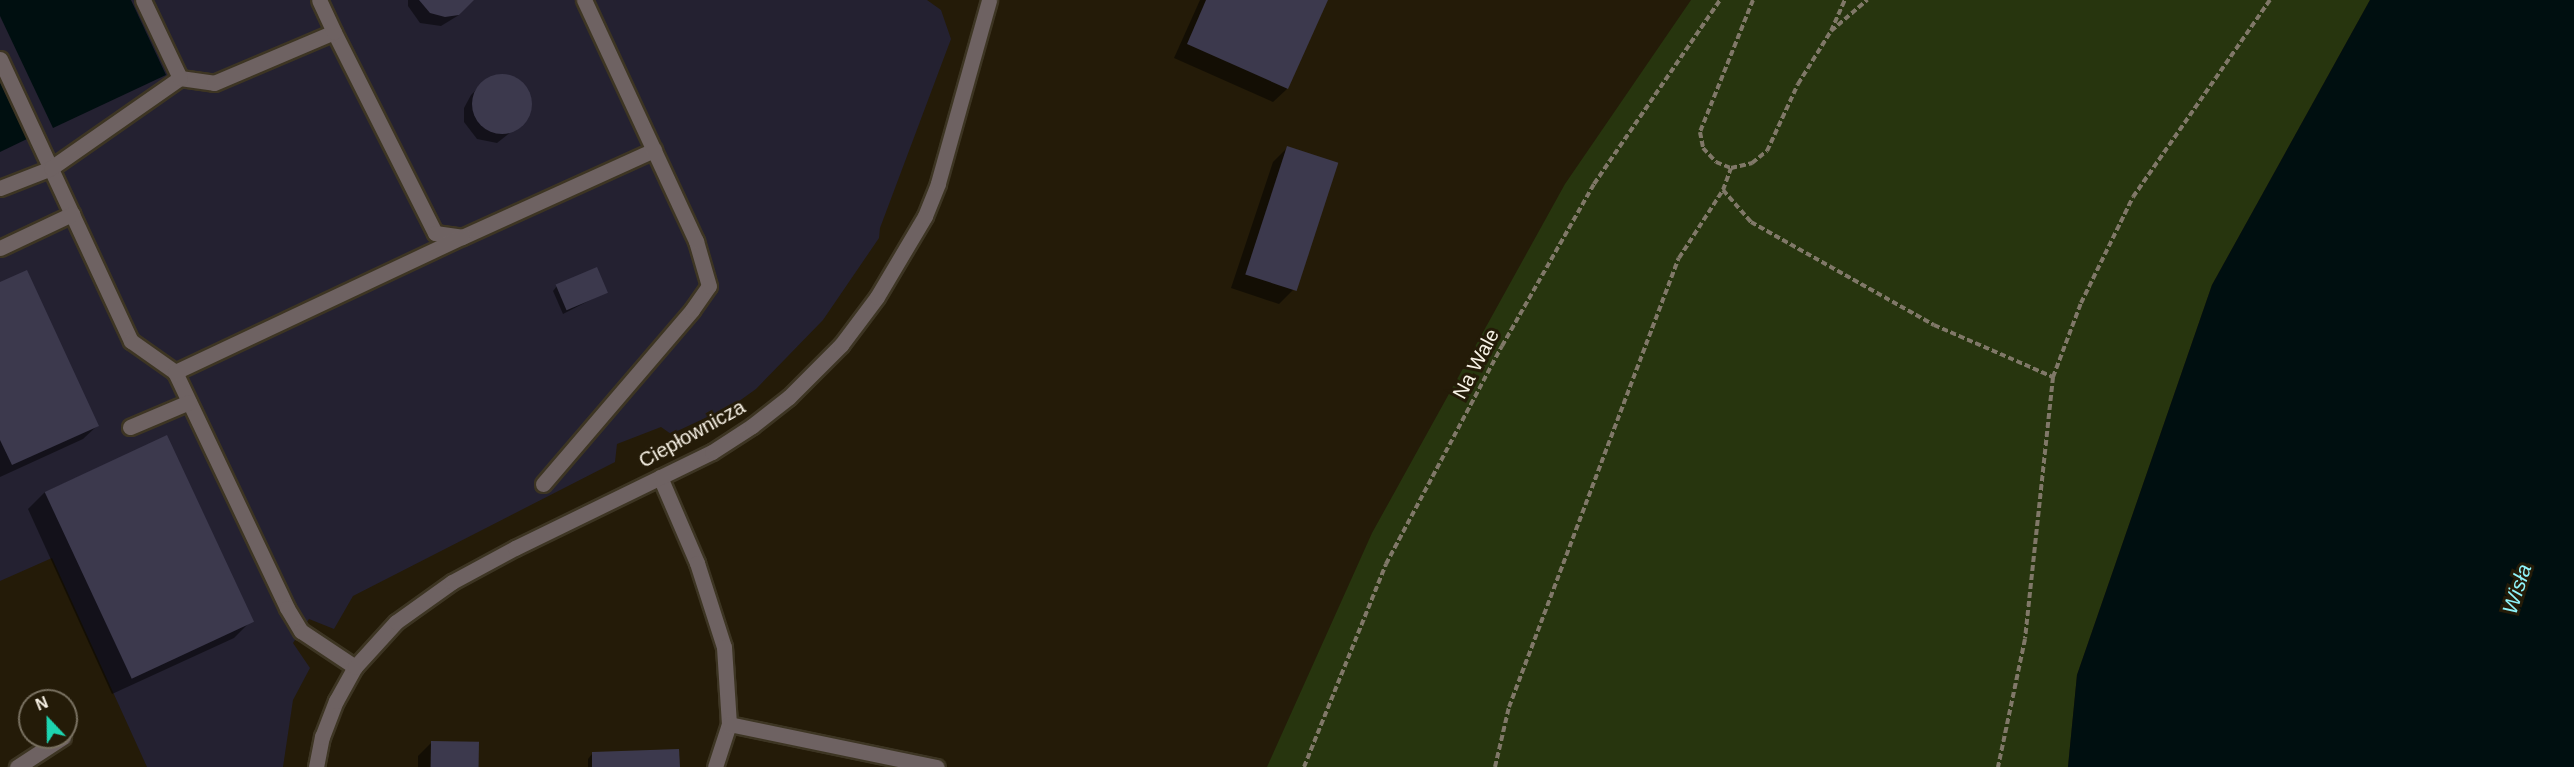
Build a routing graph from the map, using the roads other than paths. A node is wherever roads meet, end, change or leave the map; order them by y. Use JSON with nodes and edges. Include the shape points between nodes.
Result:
{"nodes":[{"id":1,"x":143,"y":0,"type":"edge"},
{"id":2,"x":319,"y":0,"type":"edge"},
{"id":3,"x":584,"y":0,"type":"edge"},
{"id":4,"x":989,"y":0,"type":"edge"},
{"id":5,"x":334,"y":33,"type":"junction"},
{"id":6,"x":0,"y":59,"type":"edge"},
{"id":7,"x":180,"y":78,"type":"junction"},
{"id":8,"x":654,"y":150,"type":"junction"},
{"id":9,"x":51,"y":168,"type":"junction"},
{"id":10,"x":0,"y":188,"type":"edge"},
{"id":11,"x":72,"y":214,"type":"junction"},
{"id":12,"x":462,"y":237,"type":"junction"},
{"id":13,"x":0,"y":248,"type":"edge"},
{"id":14,"x":175,"y":372,"type":"junction"},
{"id":15,"x":189,"y":402,"type":"junction"},
{"id":16,"x":130,"y":427,"type":"dead end"},
{"id":17,"x":660,"y":477,"type":"junction"},
{"id":18,"x":543,"y":484,"type":"dead end"},
{"id":19,"x":355,"y":667,"type":"junction"},
{"id":20,"x":729,"y":724,"type":"junction"},
{"id":21,"x":45,"y":749,"type":"edge"},
{"id":22,"x":17,"y":767,"type":"edge"},
{"id":23,"x":316,"y":767,"type":"edge"},
{"id":24,"x":715,"y":767,"type":"edge"},
{"id":25,"x":937,"y":767,"type":"edge"}],
"edges":[{"from":1,"to":7,"type":"street"},
{"from":2,"to":5,"type":"street"},
{"from":3,"to":8,"type":"street"},
{"from":4,"to":17,"type":"street","name":"Ciepłownicza","via":[[938,183],[908,247],[877,297],[842,345],[789,398],[712,452]]},
{"from":5,"to":7,"type":"street","via":[[214,83]]},
{"from":5,"to":12,"type":"street","via":[[435,233]]},
{"from":6,"to":9,"type":"street"},
{"from":7,"to":9,"type":"street"},
{"from":8,"to":12,"type":"street"},
{"from":8,"to":18,"type":"street","via":[[696,241],[709,286]]},
{"from":9,"to":10,"type":"street"},
{"from":9,"to":11,"type":"street"},
{"from":11,"to":13,"type":"street"},
{"from":11,"to":14,"type":"street","via":[[131,341]]},
{"from":12,"to":14,"type":"street"},
{"from":14,"to":15,"type":"street"},
{"from":15,"to":16,"type":"street"},
{"from":15,"to":19,"type":"street","via":[[301,631]]},
{"from":17,"to":19,"type":"street","name":"Ciepłownicza","via":[[452,582],[396,622]]},
{"from":17,"to":20,"type":"street","via":[[697,563],[724,647]]},
{"from":19,"to":23,"type":"street","name":"Ciepłownicza","via":[[336,701]]},
{"from":20,"to":24,"type":"street"},
{"from":20,"to":25,"type":"street"},
{"from":21,"to":22,"type":"street"}]}
